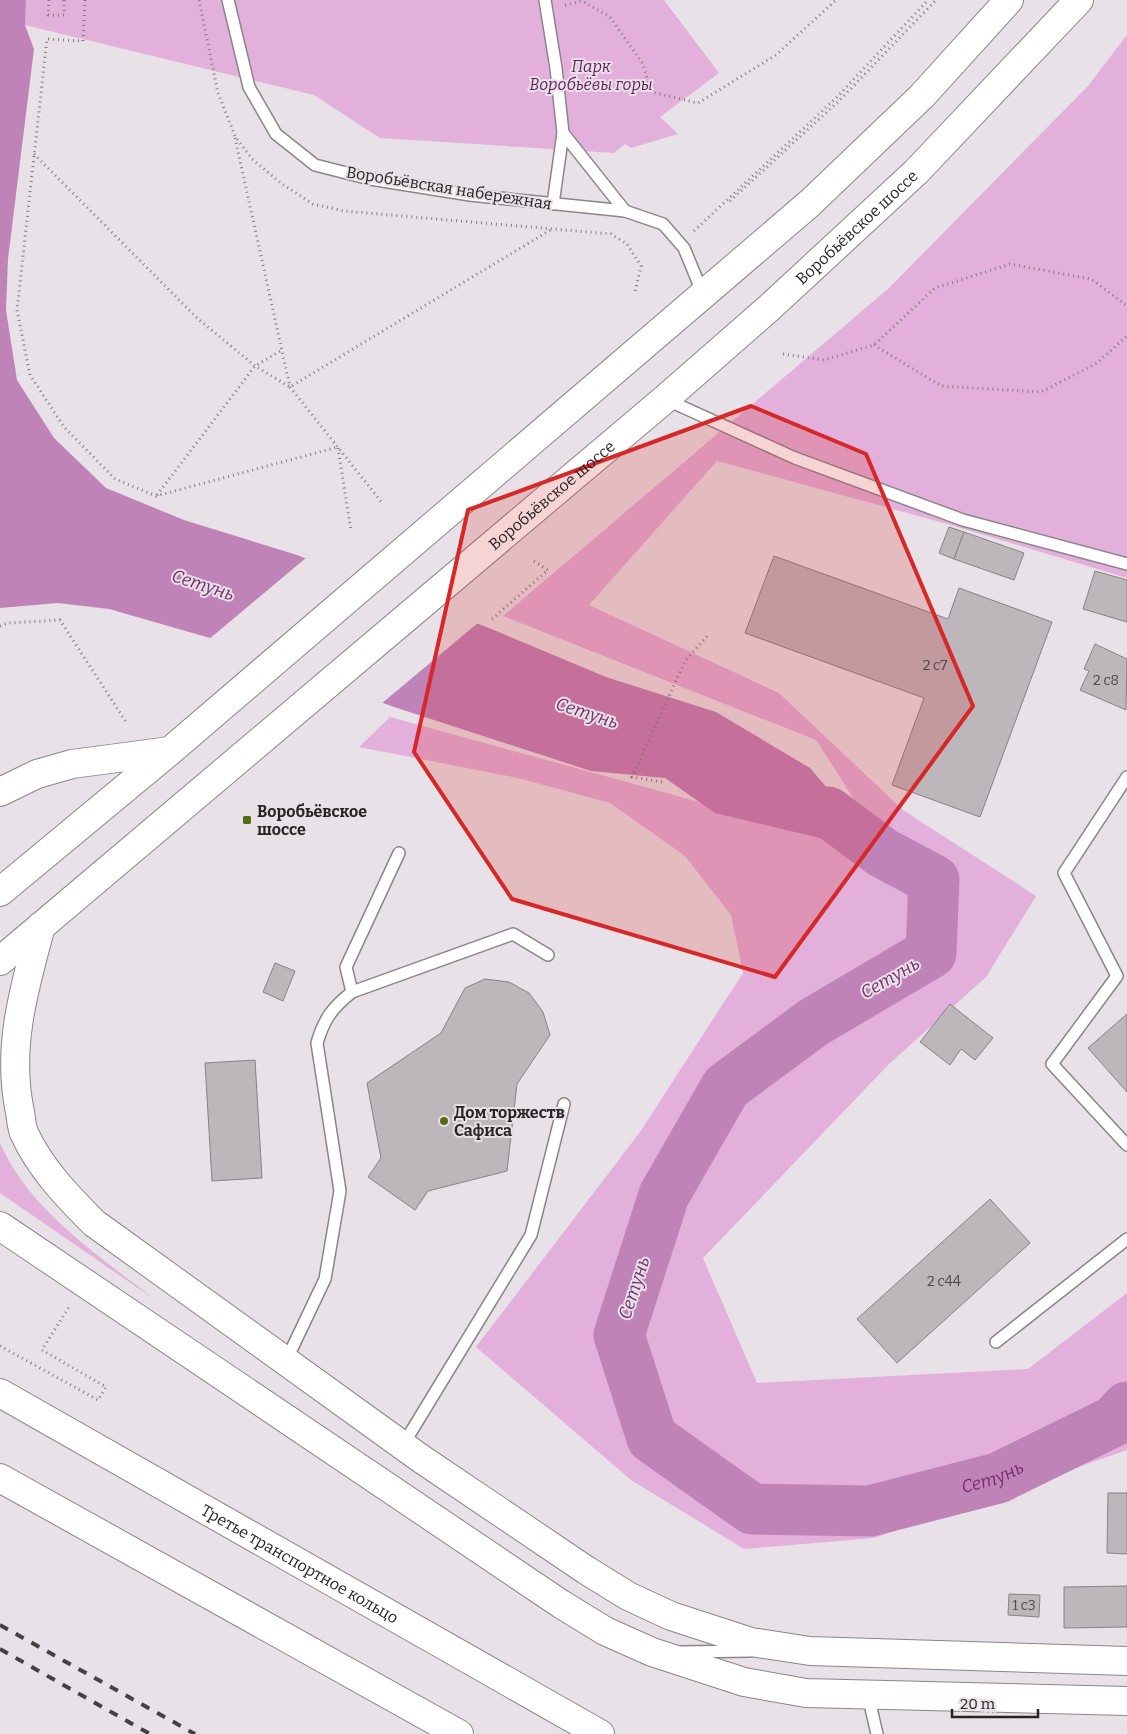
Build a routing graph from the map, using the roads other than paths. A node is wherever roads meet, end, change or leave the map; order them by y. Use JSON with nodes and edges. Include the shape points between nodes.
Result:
{"nodes":[{"id":1,"x":228,"y":0,"type":"edge"},
{"id":2,"x":1009,"y":0,"type":"edge"},
{"id":3,"x":1079,"y":0,"type":"edge"},
{"id":4,"x":546,"y":5,"type":"edge"},
{"id":5,"x":563,"y":133,"type":"junction"},
{"id":6,"x":553,"y":204,"type":"junction"},
{"id":7,"x":625,"y":211,"type":"junction"},
{"id":8,"x":703,"y":294,"type":"junction"},
{"id":9,"x":665,"y":399,"type":"junction"},
{"id":10,"x":1127,"y":564,"type":"edge"},
{"id":11,"x":170,"y":750,"type":"junction"},
{"id":12,"x":1127,"y":777,"type":"edge"},
{"id":13,"x":0,"y":792,"type":"edge"},
{"id":14,"x":400,"y":853,"type":"dead end"},
{"id":15,"x":0,"y":892,"type":"edge"},
{"id":16,"x":41,"y":926,"type":"junction"},
{"id":17,"x":548,"y":955,"type":"dead end"},
{"id":18,"x":0,"y":961,"type":"edge"},
{"id":19,"x":352,"y":992,"type":"junction"},
{"id":20,"x":564,"y":1104,"type":"dead end"},
{"id":21,"x":1127,"y":1145,"type":"edge"},
{"id":22,"x":0,"y":1226,"type":"edge"},
{"id":23,"x":1127,"y":1239,"type":"edge"},
{"id":24,"x":996,"y":1342,"type":"dead end"},
{"id":25,"x":286,"y":1361,"type":"junction"},
{"id":26,"x":0,"y":1393,"type":"edge"},
{"id":27,"x":403,"y":1445,"type":"junction"},
{"id":28,"x":0,"y":1478,"type":"edge"},
{"id":29,"x":810,"y":1651,"type":"junction"},
{"id":30,"x":652,"y":1652,"type":"junction"},
{"id":31,"x":1127,"y":1661,"type":"edge"},
{"id":32,"x":868,"y":1693,"type":"junction"},
{"id":33,"x":1127,"y":1701,"type":"edge"},
{"id":34,"x":459,"y":1734,"type":"edge"},
{"id":35,"x":600,"y":1734,"type":"edge"},
{"id":36,"x":877,"y":1734,"type":"edge"}],
"edges":[{"from":1,"to":6,"type":"lane","name":"Воробьёвская набережная","via":[[249,87],[276,134],[315,165],[370,179]]},
{"from":2,"to":8,"type":"main road","via":[[908,109],[810,203]]},
{"from":3,"to":9,"type":"main road","name":"Воробьёвское шоссе","via":[[916,172]]},
{"from":4,"to":5,"type":"lane"},
{"from":5,"to":6,"type":"lane"},
{"from":5,"to":7,"type":"lane"},
{"from":6,"to":7,"type":"lane","name":"Воробьёвская набережная"},
{"from":7,"to":8,"type":"lane","name":"Воробьёвская набережная","via":[[662,224],[684,248]]},
{"from":8,"to":11,"type":"main road"},
{"from":9,"to":10,"type":"lane","via":[[795,458],[963,520]]},
{"from":9,"to":16,"type":"main road","name":"Воробьёвское шоссе"},
{"from":11,"to":13,"type":"main road","via":[[72,764],[37,774]]},
{"from":11,"to":15,"type":"main road"},
{"from":12,"to":21,"type":"lane","via":[[1064,873],[1117,976],[1052,1064]]},
{"from":14,"to":19,"type":"lane","via":[[346,967]]},
{"from":16,"to":18,"type":"main road","name":"Воробьёвское шоссе"},
{"from":16,"to":25,"type":"main road","via":[[22,995],[14,1040],[16,1088],[24,1132],[62,1192],[94,1223]]},
{"from":17,"to":19,"type":"lane","via":[[513,934]]},
{"from":19,"to":25,"type":"lane","via":[[323,1023],[316,1043],[340,1191],[325,1279]]},
{"from":20,"to":27,"type":"lane","via":[[530,1235]]},
{"from":22,"to":30,"type":"main road","via":[[561,1604],[606,1631]]},
{"from":23,"to":24,"type":"lane"},
{"from":25,"to":27,"type":"main road"},
{"from":26,"to":35,"type":"main road","name":"Третье транспортное кольцо"},
{"from":27,"to":29,"type":"main road","via":[[628,1596],[671,1616],[751,1642]]},
{"from":28,"to":34,"type":"main road"},
{"from":29,"to":30,"type":"lane"},
{"from":29,"to":31,"type":"main road"},
{"from":30,"to":32,"type":"main road","via":[[744,1682],[806,1693]]},
{"from":32,"to":33,"type":"main road"},
{"from":32,"to":36,"type":"lane"}]}
